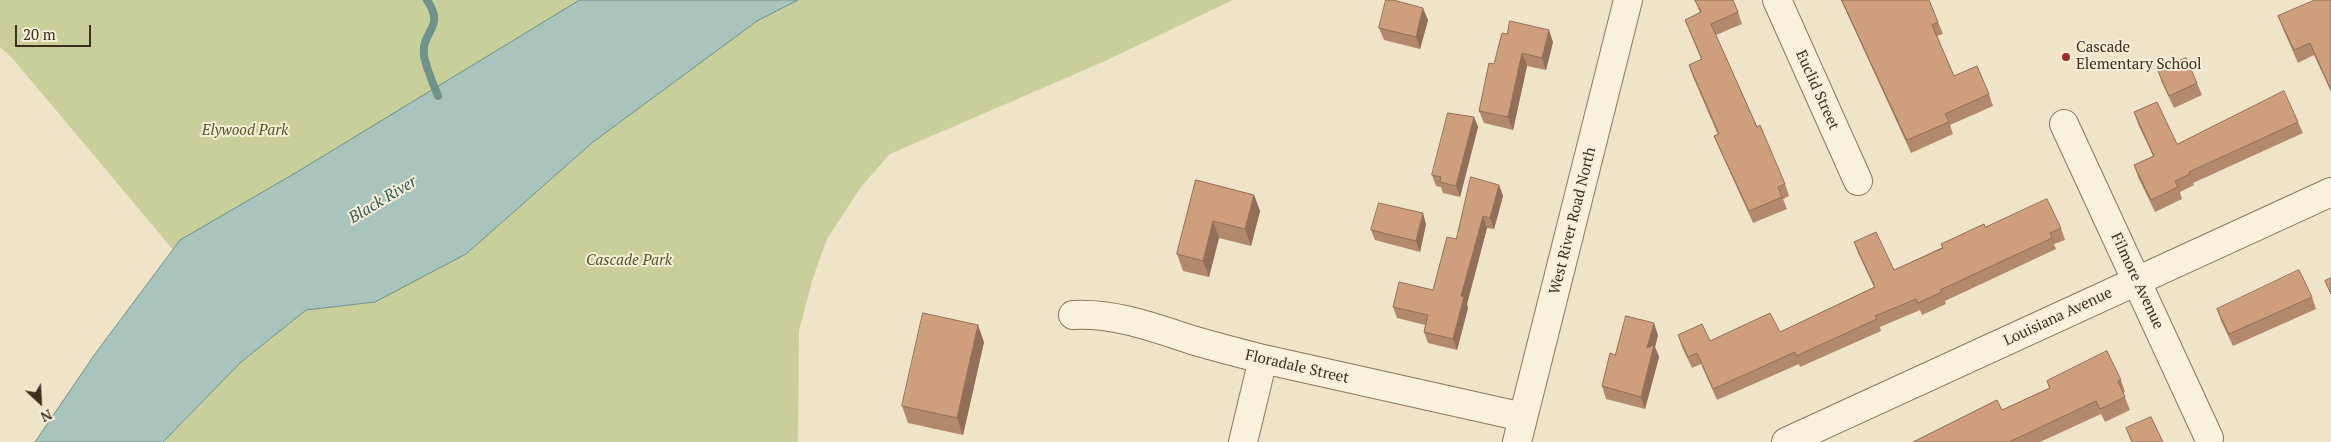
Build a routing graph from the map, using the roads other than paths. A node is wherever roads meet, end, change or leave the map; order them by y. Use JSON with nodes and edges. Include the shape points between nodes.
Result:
{"nodes":[{"id":1,"x":1628,"y":0,"type":"edge"},
{"id":2,"x":1777,"y":0,"type":"edge"},
{"id":3,"x":2064,"y":124,"type":"dead end"},
{"id":4,"x":1858,"y":181,"type":"dead end"},
{"id":5,"x":2331,"y":192,"type":"edge"},
{"id":6,"x":2137,"y":281,"type":"junction"},
{"id":7,"x":1072,"y":316,"type":"dead end"},
{"id":8,"x":1263,"y":359,"type":"junction"},
{"id":9,"x":1520,"y":430,"type":"edge"},
{"id":10,"x":2209,"y":438,"type":"dead end"},
{"id":11,"x":1243,"y":442,"type":"edge"},
{"id":12,"x":1786,"y":442,"type":"edge"}],
"edges":[{"from":1,"to":9,"type":"street","name":"West River Road North"},
{"from":2,"to":4,"type":"street","name":"Euclid Street"},
{"from":3,"to":6,"type":"street","name":"Filmore Avenue"},
{"from":5,"to":6,"type":"street","name":"Louisiana Avenue"},
{"from":6,"to":10,"type":"street","name":"Filmore Avenue"},
{"from":6,"to":12,"type":"street","name":"Louisiana Avenue"},
{"from":7,"to":8,"type":"street","name":"Floradale Street","via":[[1106,316],[1141,323]]},
{"from":8,"to":9,"type":"street","name":"Floradale Street"},
{"from":8,"to":11,"type":"street"}]}
